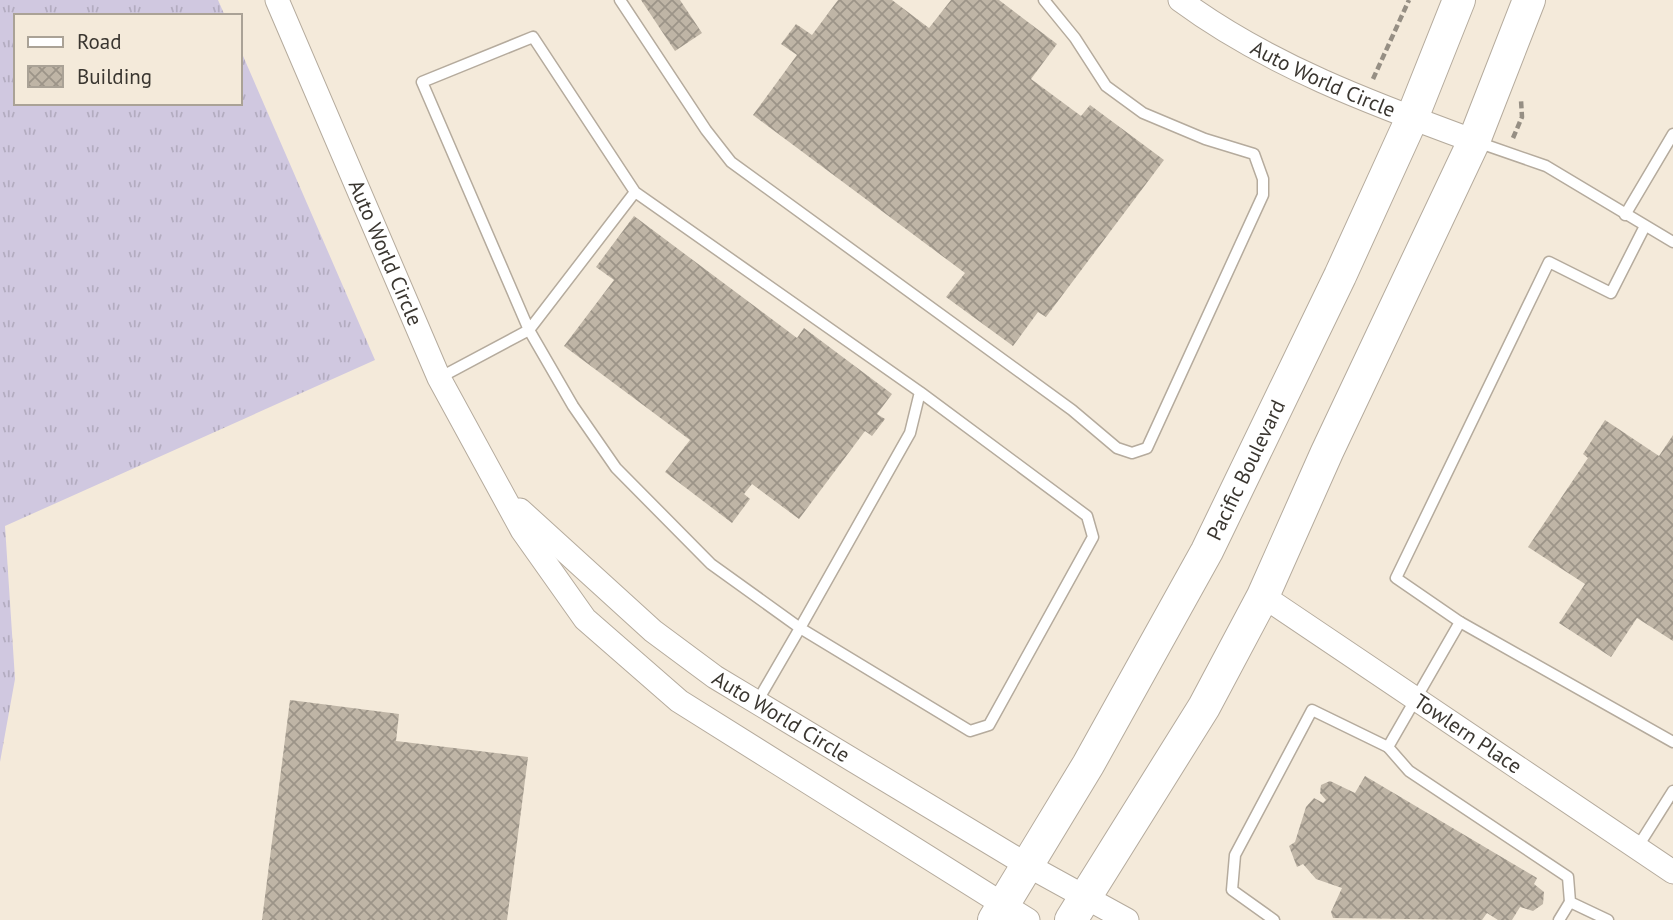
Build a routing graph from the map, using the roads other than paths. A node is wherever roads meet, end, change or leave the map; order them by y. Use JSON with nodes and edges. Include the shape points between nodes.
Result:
{"nodes":[{"id":1,"x":277,"y":0,"type":"edge"},
{"id":2,"x":620,"y":0,"type":"edge"},
{"id":3,"x":1044,"y":0,"type":"edge"},
{"id":4,"x":1180,"y":0,"type":"edge"},
{"id":5,"x":1459,"y":0,"type":"edge"},
{"id":6,"x":1529,"y":0,"type":"edge"},
{"id":7,"x":1412,"y":118,"type":"junction"},
{"id":8,"x":1673,"y":134,"type":"edge"},
{"id":9,"x":1474,"y":141,"type":"junction"},
{"id":10,"x":635,"y":192,"type":"junction"},
{"id":11,"x":1625,"y":215,"type":"junction"},
{"id":12,"x":1645,"y":226,"type":"junction"},
{"id":13,"x":1673,"y":242,"type":"edge"},
{"id":14,"x":529,"y":330,"type":"junction"},
{"id":15,"x":439,"y":378,"type":"junction"},
{"id":16,"x":920,"y":392,"type":"junction"},
{"id":17,"x":507,"y":498,"type":"junction"},
{"id":18,"x":1263,"y":596,"type":"junction"},
{"id":19,"x":1460,"y":622,"type":"junction"},
{"id":20,"x":800,"y":628,"type":"junction"},
{"id":21,"x":1416,"y":699,"type":"junction"},
{"id":22,"x":757,"y":702,"type":"junction"},
{"id":23,"x":1673,"y":742,"type":"edge"},
{"id":24,"x":1388,"y":747,"type":"junction"},
{"id":25,"x":1673,"y":791,"type":"edge"},
{"id":26,"x":1637,"y":848,"type":"junction"},
{"id":27,"x":1027,"y":865,"type":"junction"},
{"id":28,"x":1673,"y":872,"type":"edge"},
{"id":29,"x":1570,"y":902,"type":"junction"},
{"id":30,"x":1078,"y":908,"type":"edge"},
{"id":31,"x":1008,"y":915,"type":"edge"},
{"id":32,"x":1127,"y":920,"type":"edge"},
{"id":33,"x":1274,"y":920,"type":"edge"},
{"id":34,"x":1559,"y":920,"type":"edge"},
{"id":35,"x":1608,"y":920,"type":"edge"}],
"edges":[{"from":1,"to":15,"type":"street","name":"Auto World Circle"},
{"from":2,"to":3,"type":"lane","via":[[731,162],[1072,410],[1117,448],[1132,453],[1147,448],[1263,195],[1263,179],[1254,153],[1143,113],[1106,86]]},
{"from":4,"to":7,"type":"street","name":"Auto World Circle","via":[[1227,32]]},
{"from":5,"to":7,"type":"main road","name":"Pacific Boulevard"},
{"from":6,"to":9,"type":"main road"},
{"from":7,"to":9,"type":"street","name":"Auto World Circle"},
{"from":7,"to":27,"type":"main road","name":"Pacific Boulevard","via":[[1207,551]]},
{"from":8,"to":11,"type":"lane"},
{"from":9,"to":11,"type":"lane","via":[[1546,166]]},
{"from":9,"to":18,"type":"main road"},
{"from":10,"to":14,"type":"lane"},
{"from":10,"to":14,"type":"lane","via":[[533,37],[422,82]]},
{"from":10,"to":16,"type":"lane"},
{"from":11,"to":12,"type":"lane"},
{"from":12,"to":13,"type":"lane"},
{"from":12,"to":19,"type":"lane","via":[[1611,293],[1549,262],[1395,578]]},
{"from":14,"to":15,"type":"lane"},
{"from":14,"to":20,"type":"lane","via":[[616,468],[711,565]]},
{"from":15,"to":17,"type":"street","name":"Auto World Circle"},
{"from":16,"to":20,"type":"lane","via":[[910,433]]},
{"from":16,"to":20,"type":"lane","via":[[1087,516],[1093,537],[989,724],[970,731]]},
{"from":17,"to":22,"type":"street","name":"Auto World Circle","via":[[653,631]]},
{"from":17,"to":31,"type":"street","name":"Auto World Circle","via":[[537,553],[585,619],[633,663],[679,701]]},
{"from":18,"to":21,"type":"street","name":"Towlern Place"},
{"from":18,"to":30,"type":"main road","via":[[1203,707]]},
{"from":19,"to":21,"type":"lane"},
{"from":19,"to":23,"type":"lane"},
{"from":20,"to":22,"type":"lane"},
{"from":21,"to":24,"type":"lane"},
{"from":21,"to":26,"type":"street","name":"Towlern Place"},
{"from":22,"to":27,"type":"street","name":"Auto World Circle"},
{"from":24,"to":29,"type":"lane","via":[[1409,771],[1568,877]]},
{"from":24,"to":33,"type":"lane","via":[[1312,710],[1235,855],[1231,890]]},
{"from":25,"to":26,"type":"lane"},
{"from":26,"to":28,"type":"street","name":"Towlern Place"},
{"from":27,"to":30,"type":"street","name":"Auto World Circle"},
{"from":27,"to":31,"type":"main road","name":"Pacific Boulevard"},
{"from":29,"to":34,"type":"lane"},
{"from":29,"to":35,"type":"lane"},
{"from":30,"to":32,"type":"street","name":"Auto World Circle"}]}
